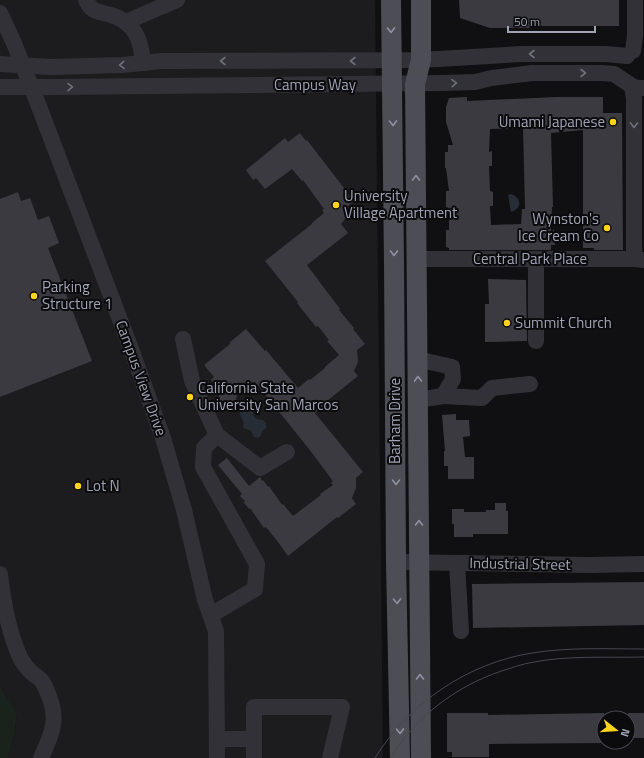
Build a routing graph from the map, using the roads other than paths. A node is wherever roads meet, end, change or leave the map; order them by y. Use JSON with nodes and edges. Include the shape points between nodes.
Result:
{"nodes":[{"id":1,"x":86,"y":0,"type":"edge"},
{"id":2,"x":177,"y":0,"type":"edge"},
{"id":3,"x":391,"y":0,"type":"edge"},
{"id":4,"x":421,"y":0,"type":"edge"},
{"id":5,"x":635,"y":0,"type":"edge"},
{"id":6,"x":0,"y":13,"type":"edge"},
{"id":7,"x":126,"y":22,"type":"junction"},
{"id":8,"x":635,"y":52,"type":"edge"},
{"id":9,"x":392,"y":60,"type":"junction"},
{"id":10,"x":421,"y":60,"type":"junction"},
{"id":11,"x":142,"y":63,"type":"junction"},
{"id":12,"x":0,"y":64,"type":"edge"},
{"id":13,"x":23,"y":66,"type":"junction"},
{"id":14,"x":392,"y":84,"type":"junction"},
{"id":15,"x":415,"y":84,"type":"junction"},
{"id":16,"x":634,"y":85,"type":"edge"},
{"id":17,"x":0,"y":87,"type":"edge"},
{"id":18,"x":31,"y":87,"type":"junction"},
{"id":19,"x":416,"y":252,"type":"junction"},
{"id":20,"x":536,"y":259,"type":"junction"},
{"id":21,"x":639,"y":260,"type":"edge"},
{"id":22,"x":183,"y":339,"type":"dead end"},
{"id":23,"x":536,"y":341,"type":"dead end"},
{"id":24,"x":418,"y":359,"type":"junction"},
{"id":25,"x":530,"y":384,"type":"dead end"},
{"id":26,"x":443,"y":396,"type":"junction"},
{"id":27,"x":418,"y":400,"type":"junction"},
{"id":28,"x":217,"y":435,"type":"junction"},
{"id":29,"x":287,"y":452,"type":"dead end"},
{"id":30,"x":396,"y":562,"type":"junction"},
{"id":31,"x":419,"y":562,"type":"junction"},
{"id":32,"x":457,"y":563,"type":"junction"},
{"id":33,"x":644,"y":564,"type":"edge"},
{"id":34,"x":0,"y":574,"type":"edge"},
{"id":35,"x":211,"y":616,"type":"junction"},
{"id":36,"x":461,"y":631,"type":"dead end"},
{"id":37,"x":217,"y":739,"type":"junction"},
{"id":38,"x":254,"y":739,"type":"junction"},
{"id":39,"x":41,"y":758,"type":"edge"},
{"id":40,"x":217,"y":758,"type":"edge"},
{"id":41,"x":254,"y":758,"type":"edge"},
{"id":42,"x":330,"y":758,"type":"edge"},
{"id":43,"x":400,"y":758,"type":"edge"},
{"id":44,"x":421,"y":758,"type":"edge"}],
"edges":[{"from":1,"to":7,"type":"street","via":[[91,9]]},
{"from":2,"to":7,"type":"street"},
{"from":3,"to":9,"type":"main road","one_way":true},
{"from":4,"to":10,"type":"main road"},
{"from":5,"to":8,"type":"street"},
{"from":6,"to":13,"type":"street","name":"Campus View Drive"},
{"from":7,"to":11,"type":"street","via":[[135,32],[141,45]]},
{"from":8,"to":10,"type":"street","name":"Campus Way","one_way":true,"via":[[522,54]]},
{"from":8,"to":16,"type":"street","via":[[624,60],[622,66],[624,78]]},
{"from":9,"to":10,"type":"street","name":"Campus Way"},
{"from":9,"to":11,"type":"street","name":"Campus Way","one_way":true},
{"from":9,"to":14,"type":"main road","name":"Barham Drive"},
{"from":10,"to":15,"type":"main road"},
{"from":11,"to":13,"type":"street","name":"Campus Way","one_way":true},
{"from":12,"to":13,"type":"street","name":"Campus Way"},
{"from":13,"to":18,"type":"street","name":"Campus View Drive"},
{"from":14,"to":15,"type":"street","name":"Campus Way"},
{"from":18,"to":14,"type":"street","name":"Campus Way","one_way":true},
{"from":14,"to":30,"type":"main road","name":"Barham Drive","one_way":true},
{"from":15,"to":16,"type":"street","name":"Campus Way","one_way":true,"via":[[475,82],[532,73],[602,72],[614,74]]},
{"from":19,"to":15,"type":"main road","one_way":true},
{"from":16,"to":21,"type":"street","one_way":true},
{"from":17,"to":18,"type":"street","name":"Campus Way"},
{"from":18,"to":35,"type":"street","name":"Campus View Drive","via":[[163,438]]},
{"from":19,"to":20,"type":"street","name":"Central Park Place"},
{"from":19,"to":24,"type":"main road","name":"Barham Drive"},
{"from":20,"to":21,"type":"street","name":"Central Park Place"},
{"from":20,"to":23,"type":"street"},
{"from":22,"to":28,"type":"street","via":[[192,381]]},
{"from":24,"to":26,"type":"street","via":[[452,366],[453,379]]},
{"from":27,"to":24,"type":"main road","name":"Barham Drive","one_way":true},
{"from":25,"to":26,"type":"street","via":[[492,388],[482,398]]},
{"from":26,"to":27,"type":"street"},
{"from":31,"to":27,"type":"main road","name":"Barham Drive","one_way":true},
{"from":28,"to":29,"type":"street","via":[[260,468]]},
{"from":28,"to":35,"type":"street","via":[[204,448],[203,467],[257,564],[255,589]]},
{"from":30,"to":31,"type":"street","name":"Industrial Street"},
{"from":30,"to":43,"type":"main road","name":"Barham Drive","one_way":true},
{"from":31,"to":32,"type":"street","name":"Industrial Street"},
{"from":44,"to":31,"type":"main road","name":"Barham Drive","one_way":true},
{"from":32,"to":33,"type":"street","name":"Industrial Street"},
{"from":32,"to":36,"type":"street"},
{"from":34,"to":39,"type":"street","via":[[6,615],[19,655],[31,672],[41,680],[54,711],[50,738]]},
{"from":35,"to":37,"type":"street","name":"Campus View Drive","via":[[216,631]]},
{"from":37,"to":38,"type":"street"},
{"from":37,"to":40,"type":"street","name":"Campus View Drive"},
{"from":38,"to":41,"type":"street"},
{"from":38,"to":42,"type":"street","via":[[254,707],[342,707]]}]}
